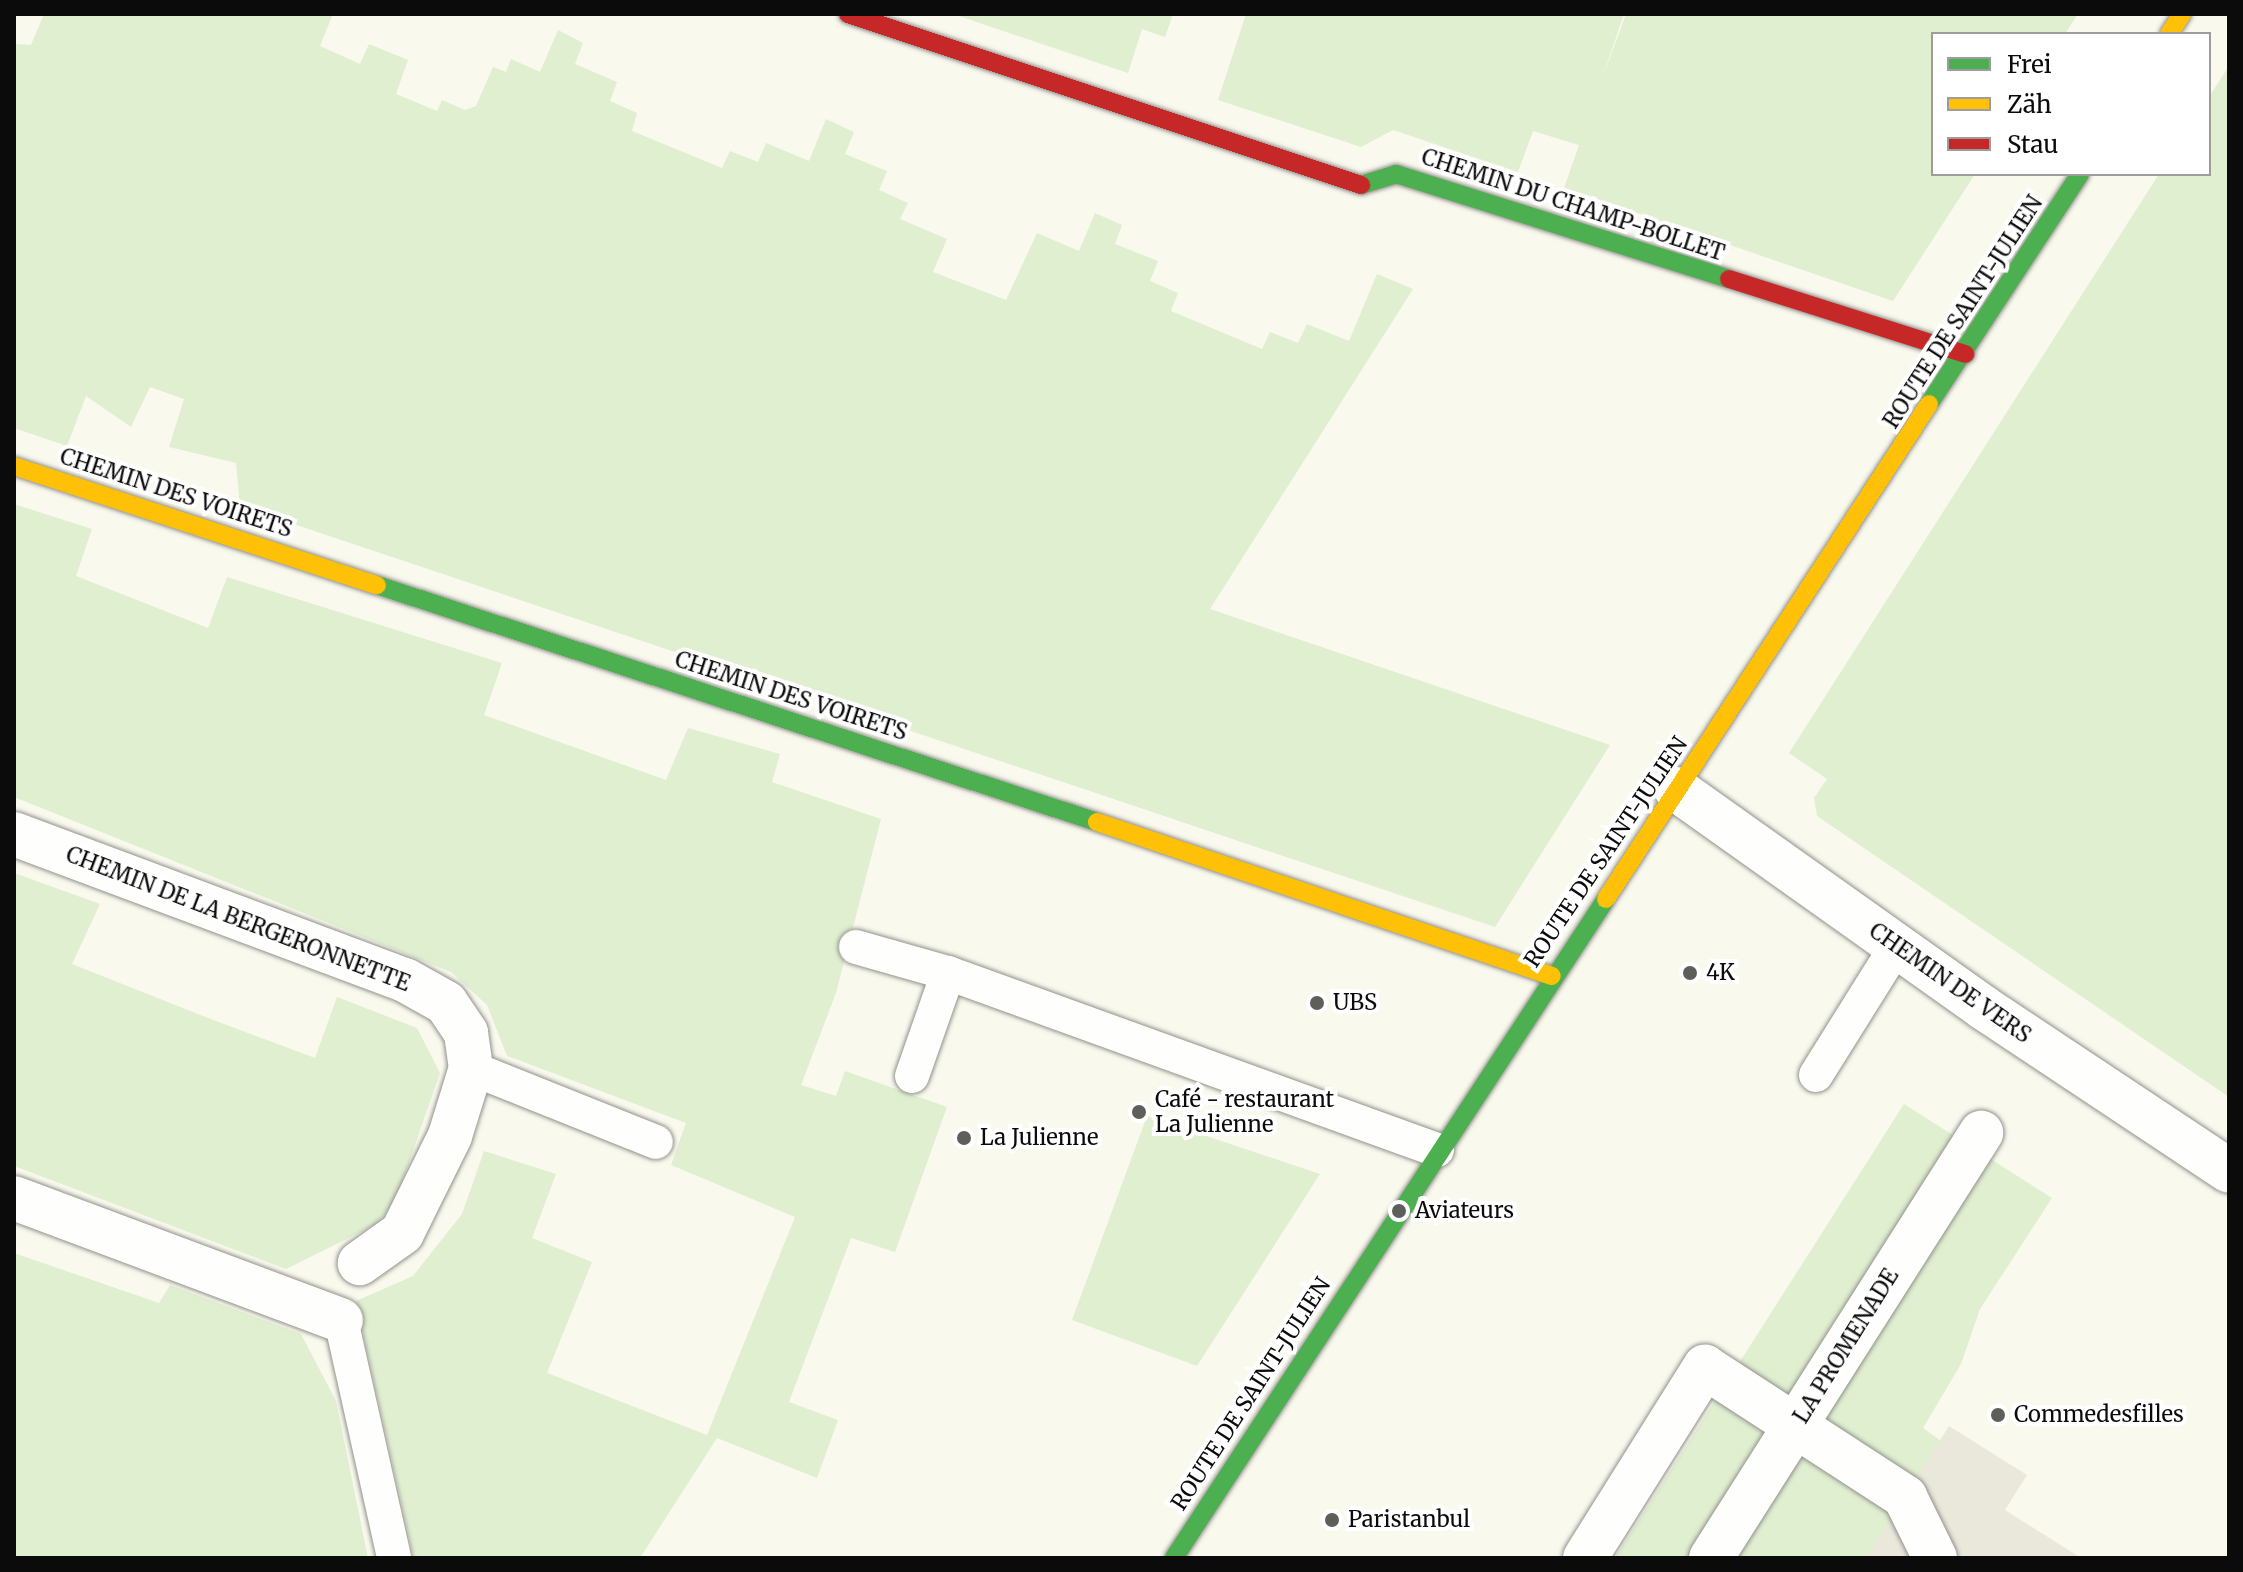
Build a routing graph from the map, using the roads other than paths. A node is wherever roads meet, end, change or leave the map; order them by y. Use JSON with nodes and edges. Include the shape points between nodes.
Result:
{"nodes":[{"id":1,"x":848,"y":14,"type":"edge"},
{"id":2,"x":2182,"y":14,"type":"edge"},
{"id":3,"x":2170,"y":32,"type":"edge"},
{"id":4,"x":2079,"y":176,"type":"edge"},
{"id":5,"x":1965,"y":354,"type":"junction"},
{"id":6,"x":14,"y":466,"type":"edge"},
{"id":7,"x":1676,"y":789,"type":"junction"},
{"id":8,"x":14,"y":834,"type":"edge"},
{"id":9,"x":856,"y":947,"type":"dead end"},
{"id":10,"x":1896,"y":947,"type":"junction"},
{"id":11,"x":948,"y":973,"type":"junction"},
{"id":12,"x":1552,"y":976,"type":"junction"},
{"id":13,"x":471,"y":1068,"type":"junction"},
{"id":14,"x":1816,"y":1075,"type":"dead end"},
{"id":15,"x":912,"y":1076,"type":"dead end"},
{"id":16,"x":1981,"y":1133,"type":"dead end"},
{"id":17,"x":656,"y":1142,"type":"dead end"},
{"id":18,"x":1437,"y":1150,"type":"junction"},
{"id":19,"x":2229,"y":1171,"type":"edge"},
{"id":20,"x":14,"y":1198,"type":"edge"},
{"id":21,"x":360,"y":1263,"type":"dead end"},
{"id":22,"x":341,"y":1320,"type":"joint"},
{"id":23,"x":1795,"y":1426,"type":"junction"},
{"id":24,"x":394,"y":1558,"type":"edge"},
{"id":25,"x":1174,"y":1558,"type":"edge"},
{"id":26,"x":1585,"y":1558,"type":"edge"},
{"id":27,"x":1711,"y":1558,"type":"edge"},
{"id":28,"x":1935,"y":1558,"type":"edge"}],
"edges":[{"from":1,"to":5,"type":"street","name":"CHEMIN DU CHAMP-BOLLET","via":[[1359,185],[1396,174]]},
{"from":2,"to":3,"type":"street"},
{"from":4,"to":5,"type":"street","name":"ROUTE DE SAINT-JULIEN"},
{"from":5,"to":7,"type":"street","name":"ROUTE DE SAINT-JULIEN"},
{"from":6,"to":12,"type":"street","name":"CHEMIN DES VOIRETS","via":[[1481,948]]},
{"from":7,"to":10,"type":"street","name":"CHEMIN DE VERS"},
{"from":7,"to":12,"type":"street","name":"ROUTE DE SAINT-JULIEN"},
{"from":8,"to":13,"type":"street","name":"CHEMIN DE LA BERGERONNETTE","via":[[405,980],[446,1003],[466,1033]]},
{"from":9,"to":11,"type":"lane"},
{"from":10,"to":14,"type":"lane"},
{"from":10,"to":19,"type":"street","name":"CHEMIN DE VERS"},
{"from":11,"to":15,"type":"lane"},
{"from":11,"to":18,"type":"lane"},
{"from":12,"to":18,"type":"street","name":"ROUTE DE SAINT-JULIEN"},
{"from":13,"to":17,"type":"lane"},
{"from":13,"to":21,"type":"street","name":"CHEMIN DE LA BERGERONNETTE","via":[[450,1136],[402,1233]]},
{"from":16,"to":23,"type":"street","name":"LA PROMENADE"},
{"from":18,"to":25,"type":"street","name":"ROUTE DE SAINT-JULIEN"},
{"from":20,"to":22,"type":"street"},
{"from":22,"to":24,"type":"lane"},
{"from":23,"to":26,"type":"street","via":[[1705,1367]]},
{"from":23,"to":27,"type":"street","name":"LA PROMENADE"},
{"from":23,"to":28,"type":"street","via":[[1905,1497]]}]}
